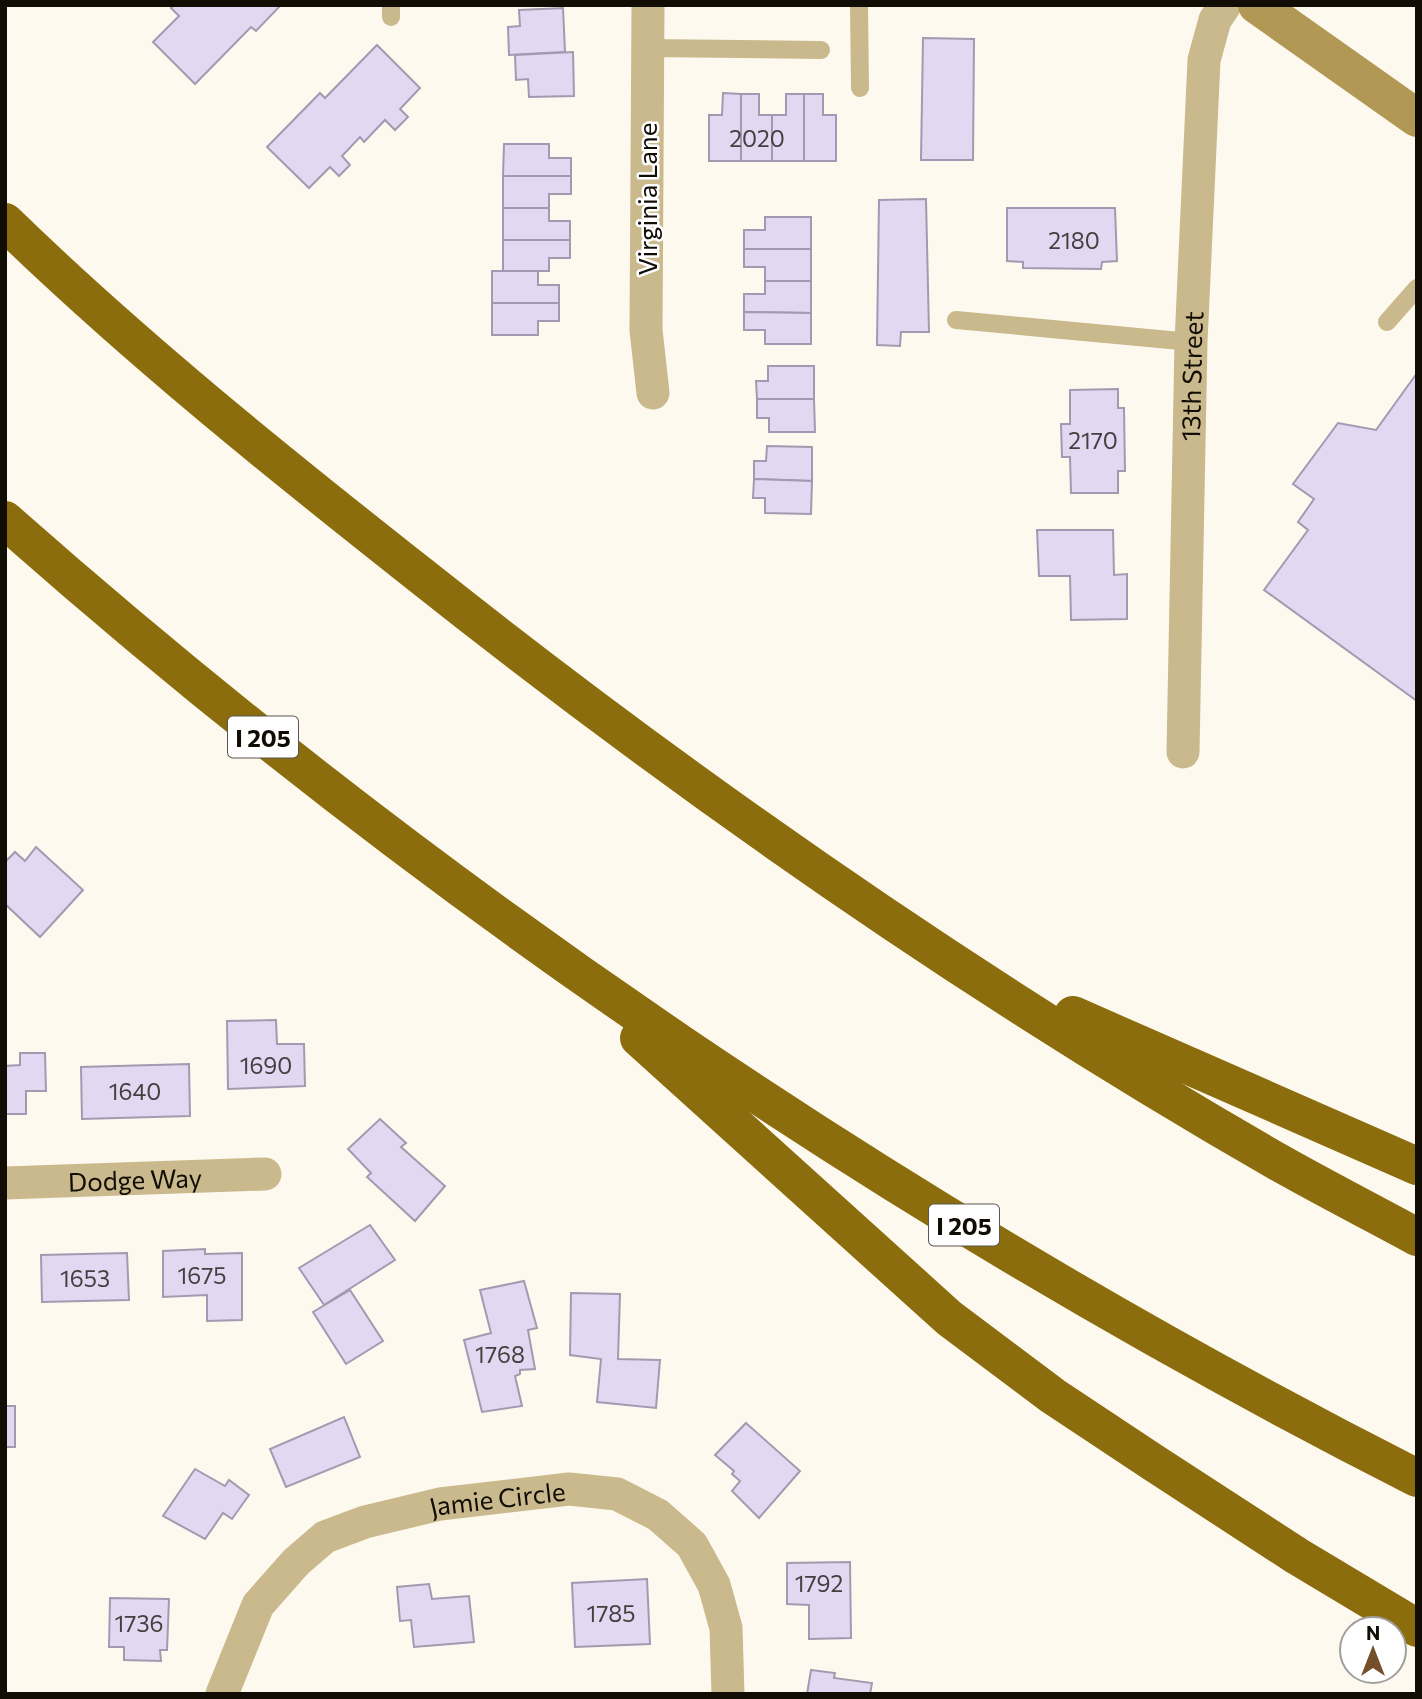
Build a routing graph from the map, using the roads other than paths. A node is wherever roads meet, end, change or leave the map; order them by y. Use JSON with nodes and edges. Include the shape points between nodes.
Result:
{"nodes":[{"id":1,"x":648,"y":5,"type":"edge"},
{"id":2,"x":859,"y":5,"type":"edge"},
{"id":3,"x":1225,"y":5,"type":"edge"},
{"id":4,"x":1257,"y":5,"type":"edge"},
{"id":5,"x":648,"y":48,"type":"junction"},
{"id":6,"x":821,"y":50,"type":"dead end"},
{"id":7,"x":860,"y":88,"type":"dead end"},
{"id":8,"x":1417,"y":118,"type":"edge"},
{"id":9,"x":5,"y":222,"type":"edge"},
{"id":10,"x":1417,"y":288,"type":"edge"},
{"id":11,"x":956,"y":320,"type":"dead end"},
{"id":12,"x":1387,"y":322,"type":"dead end"},
{"id":13,"x":1191,"y":342,"type":"junction"},
{"id":14,"x":653,"y":393,"type":"dead end"},
{"id":15,"x":5,"y":520,"type":"edge"},
{"id":16,"x":1183,"y":752,"type":"dead end"},
{"id":17,"x":531,"y":940,"type":"junction"},
{"id":18,"x":956,"y":964,"type":"junction"},
{"id":19,"x":1417,"y":1166,"type":"edge"},
{"id":20,"x":265,"y":1174,"type":"dead end"},
{"id":21,"x":5,"y":1183,"type":"edge"},
{"id":22,"x":1417,"y":1237,"type":"edge"},
{"id":23,"x":1417,"y":1478,"type":"edge"},
{"id":24,"x":1417,"y":1629,"type":"edge"},
{"id":25,"x":222,"y":1694,"type":"edge"},
{"id":26,"x":728,"y":1694,"type":"edge"}],
"edges":[{"from":1,"to":5,"type":"street","name":"Virginia Lane"},
{"from":2,"to":7,"type":"lane"},
{"from":3,"to":13,"type":"street","name":"13th Street","via":[[1214,20],[1204,60]]},
{"from":4,"to":8,"type":"street"},
{"from":5,"to":6,"type":"lane"},
{"from":5,"to":14,"type":"street","name":"Virginia Lane","via":[[646,330]]},
{"from":9,"to":18,"type":"highway","via":[[284,468],[526,660],[722,804]]},
{"from":10,"to":12,"type":"lane"},
{"from":11,"to":13,"type":"lane"},
{"from":13,"to":16,"type":"street","name":"13th Street"},
{"from":15,"to":17,"type":"highway","number":"I 205","via":[[260,735]]},
{"from":17,"to":23,"type":"highway","number":"I 205","via":[[772,1105],[953,1219],[1248,1390]]},
{"from":17,"to":24,"type":"highway","via":[[949,1318],[1053,1396]]},
{"from":18,"to":19,"type":"highway"},
{"from":18,"to":22,"type":"highway","via":[[1269,1157]]},
{"from":20,"to":21,"type":"street","name":"Dodge Way"},
{"from":25,"to":26,"type":"street","name":"Jamie Circle","via":[[258,1605],[325,1537],[440,1504],[569,1489],[617,1494],[658,1515],[692,1545],[714,1585],[726,1628]]}]}
